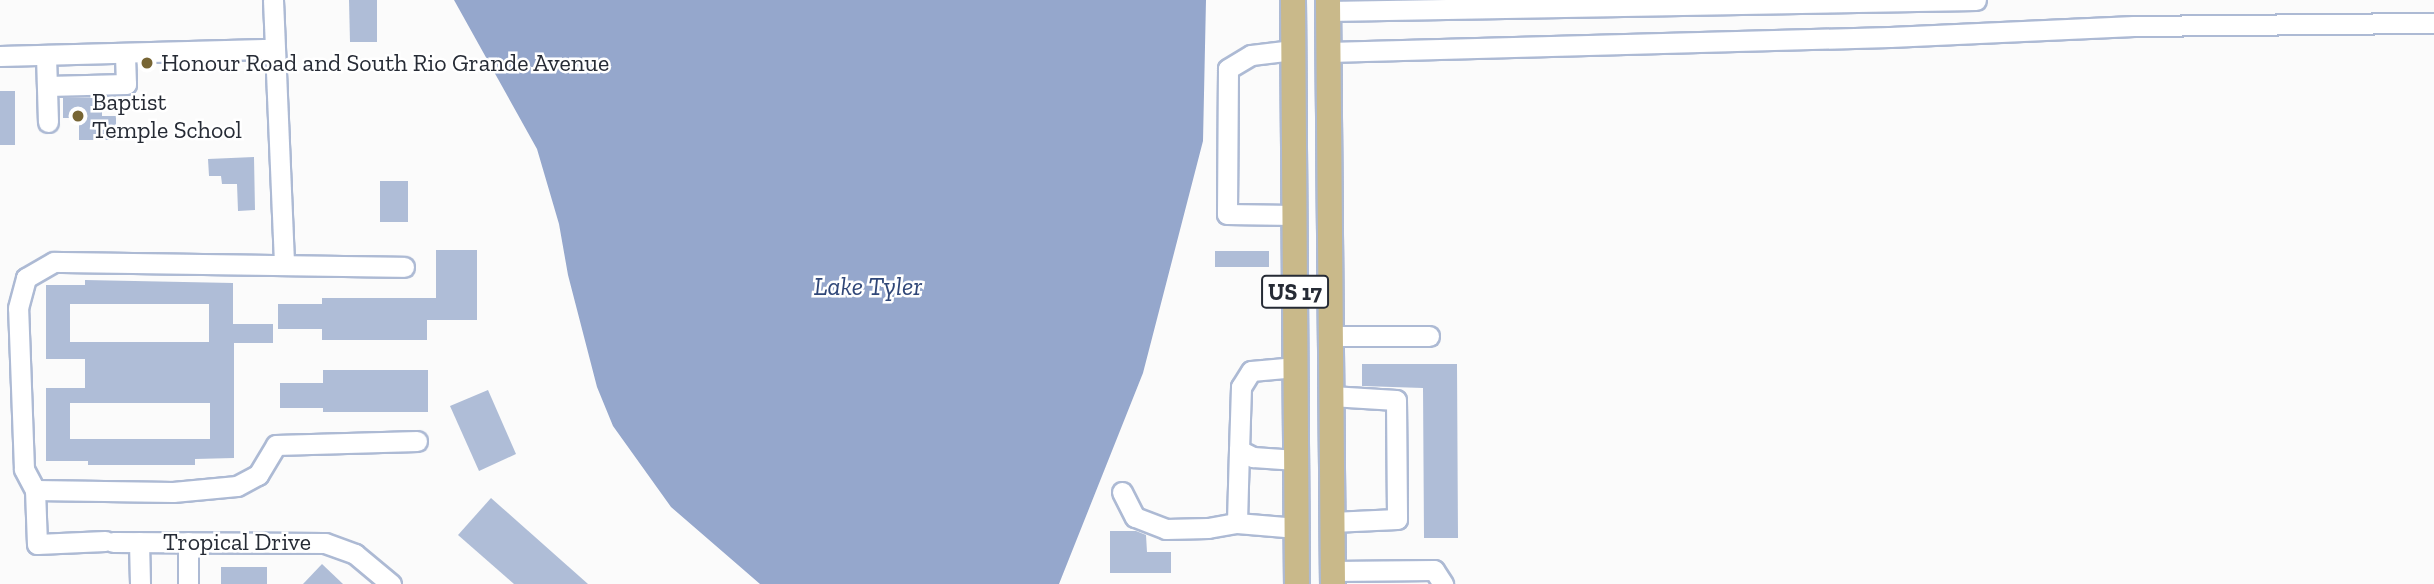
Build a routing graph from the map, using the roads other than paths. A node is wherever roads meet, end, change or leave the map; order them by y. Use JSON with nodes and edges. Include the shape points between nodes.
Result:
{"nodes":[{"id":1,"x":273,"y":0,"type":"edge"},
{"id":2,"x":1293,"y":0,"type":"edge"},
{"id":3,"x":1976,"y":0,"type":"edge"},
{"id":4,"x":1798,"y":2,"type":"edge"},
{"id":5,"x":1323,"y":4,"type":"edge"},
{"id":6,"x":1385,"y":5,"type":"edge"},
{"id":7,"x":2434,"y":23,"type":"edge"},
{"id":8,"x":273,"y":49,"type":"junction"},
{"id":9,"x":1293,"y":50,"type":"junction"},
{"id":10,"x":1328,"y":52,"type":"junction"},
{"id":11,"x":125,"y":53,"type":"junction"},
{"id":12,"x":46,"y":55,"type":"junction"},
{"id":13,"x":0,"y":56,"type":"edge"},
{"id":14,"x":47,"y":86,"type":"junction"},
{"id":15,"x":48,"y":122,"type":"dead end"},
{"id":16,"x":1328,"y":122,"type":"junction"},
{"id":17,"x":1294,"y":215,"type":"junction"},
{"id":18,"x":284,"y":264,"type":"junction"},
{"id":19,"x":404,"y":267,"type":"dead end"},
{"id":20,"x":1331,"y":336,"type":"junction"},
{"id":21,"x":1429,"y":336,"type":"dead end"},
{"id":22,"x":1296,"y":367,"type":"junction"},
{"id":23,"x":1331,"y":396,"type":"junction"},
{"id":24,"x":417,"y":442,"type":"dead end"},
{"id":25,"x":1239,"y":450,"type":"junction"},
{"id":26,"x":1296,"y":460,"type":"junction"},
{"id":27,"x":34,"y":490,"type":"junction"},
{"id":28,"x":1122,"y":492,"type":"dead end"},
{"id":29,"x":1332,"y":522,"type":"junction"},
{"id":30,"x":1237,"y":523,"type":"junction"},
{"id":31,"x":1297,"y":528,"type":"junction"},
{"id":32,"x":139,"y":542,"type":"junction"},
{"id":33,"x":188,"y":542,"type":"junction"},
{"id":34,"x":1333,"y":577,"type":"edge"},
{"id":35,"x":140,"y":584,"type":"edge"},
{"id":36,"x":188,"y":584,"type":"edge"},
{"id":37,"x":391,"y":584,"type":"edge"},
{"id":38,"x":1297,"y":584,"type":"edge"},
{"id":39,"x":1443,"y":584,"type":"edge"}],
"edges":[{"from":1,"to":8,"type":"street"},
{"from":2,"to":9,"type":"main road","number":"US 17"},
{"from":3,"to":4,"type":"street"},
{"from":4,"to":6,"type":"street"},
{"from":5,"to":6,"type":"street"},
{"from":5,"to":10,"type":"main road","number":"US 17"},
{"from":7,"to":10,"type":"street","via":[[2134,26]]},
{"from":8,"to":11,"type":"street"},
{"from":8,"to":18,"type":"street"},
{"from":9,"to":16,"type":"main road","via":[[1307,58],[1318,78]]},
{"from":9,"to":17,"type":"main road","number":"US 17"},
{"from":9,"to":17,"type":"street","via":[[1251,55],[1228,69],[1227,214]]},
{"from":10,"to":16,"type":"main road","number":"US 17"},
{"from":11,"to":12,"type":"street"},
{"from":11,"to":14,"type":"street","via":[[126,84]]},
{"from":12,"to":13,"type":"street"},
{"from":12,"to":14,"type":"street"},
{"from":14,"to":15,"type":"street"},
{"from":16,"to":20,"type":"main road","number":"US 17"},
{"from":17,"to":22,"type":"main road","number":"US 17"},
{"from":18,"to":19,"type":"street"},
{"from":18,"to":27,"type":"street","via":[[54,262],[26,278],[18,308],[24,469]]},
{"from":20,"to":21,"type":"street"},
{"from":20,"to":23,"type":"main road","number":"US 17"},
{"from":22,"to":25,"type":"street","via":[[1251,371],[1241,387]]},
{"from":22,"to":26,"type":"main road","number":"US 17"},
{"from":23,"to":29,"type":"main road","number":"US 17"},
{"from":23,"to":29,"type":"street","via":[[1396,400],[1397,519]]},
{"from":24,"to":27,"type":"street","via":[[276,445],[258,475],[237,486],[173,492]]},
{"from":25,"to":26,"type":"street","via":[[1253,457]]},
{"from":25,"to":30,"type":"street"},
{"from":26,"to":31,"type":"main road","number":"US 17"},
{"from":27,"to":32,"type":"street","name":"Tropical Drive","via":[[37,544]]},
{"from":28,"to":30,"type":"street","via":[[1135,517],[1166,529]]},
{"from":29,"to":34,"type":"main road","number":"US 17"},
{"from":30,"to":31,"type":"street"},
{"from":31,"to":38,"type":"main road","number":"US 17"},
{"from":32,"to":33,"type":"street","name":"Tropical Drive"},
{"from":32,"to":35,"type":"street"},
{"from":33,"to":36,"type":"street"},
{"from":33,"to":37,"type":"street","name":"Tropical Drive","via":[[325,543],[355,554]]},
{"from":34,"to":39,"type":"street","via":[[1434,570]]}]}
